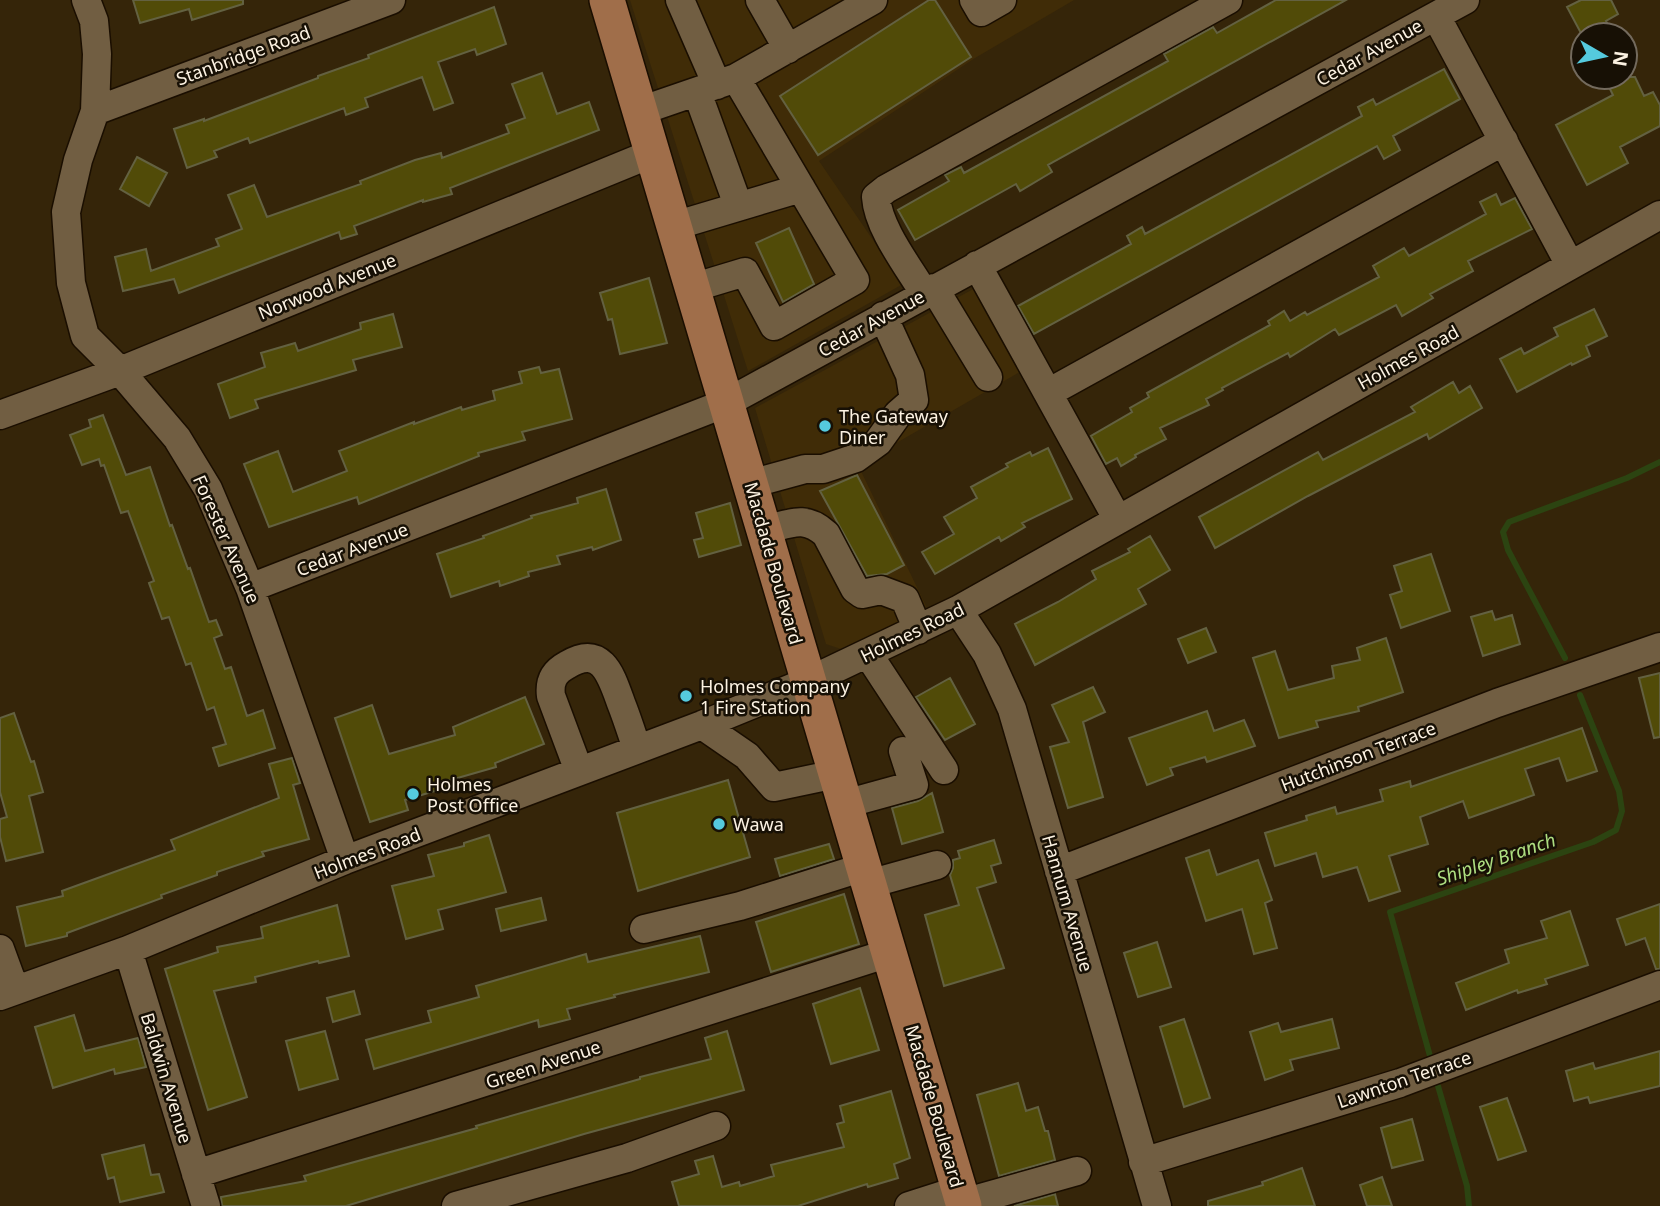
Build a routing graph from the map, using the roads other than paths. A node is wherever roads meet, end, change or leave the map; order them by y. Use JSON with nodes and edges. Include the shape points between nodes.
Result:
{"nodes":[{"id":1,"x":86,"y":0,"type":"edge"},
{"id":2,"x":391,"y":0,"type":"edge"},
{"id":3,"x":607,"y":0,"type":"edge"},
{"id":4,"x":680,"y":0,"type":"edge"},
{"id":5,"x":760,"y":0,"type":"edge"},
{"id":6,"x":873,"y":0,"type":"edge"},
{"id":7,"x":1228,"y":0,"type":"edge"},
{"id":8,"x":1465,"y":0,"type":"edge"},
{"id":9,"x":1436,"y":16,"type":"junction"},
{"id":10,"x":788,"y":49,"type":"junction"},
{"id":11,"x":717,"y":85,"type":"junction"},
{"id":12,"x":95,"y":111,"type":"junction"},
{"id":13,"x":640,"y":111,"type":"junction"},
{"id":14,"x":1504,"y":141,"type":"junction"},
{"id":15,"x":653,"y":153,"type":"junction"},
{"id":16,"x":800,"y":188,"type":"junction"},
{"id":17,"x":738,"y":205,"type":"junction"},
{"id":18,"x":1660,"y":215,"type":"edge"},
{"id":19,"x":674,"y":226,"type":"junction"},
{"id":20,"x":977,"y":265,"type":"junction"},
{"id":21,"x":1570,"y":265,"type":"junction"},
{"id":22,"x":692,"y":288,"type":"junction"},
{"id":23,"x":929,"y":291,"type":"junction"},
{"id":24,"x":883,"y":316,"type":"junction"},
{"id":25,"x":120,"y":371,"type":"junction"},
{"id":26,"x":988,"y":377,"type":"dead end"},
{"id":27,"x":1048,"y":393,"type":"junction"},
{"id":28,"x":726,"y":403,"type":"junction"},
{"id":29,"x":0,"y":415,"type":"edge"},
{"id":30,"x":750,"y":484,"type":"junction"},
{"id":31,"x":1118,"y":520,"type":"junction"},
{"id":32,"x":764,"y":530,"type":"junction"},
{"id":33,"x":250,"y":588,"type":"junction"},
{"id":34,"x":958,"y":610,"type":"junction"},
{"id":35,"x":918,"y":630,"type":"junction"},
{"id":36,"x":1660,"y":647,"type":"edge"},
{"id":37,"x":868,"y":654,"type":"junction"},
{"id":38,"x":809,"y":681,"type":"junction"},
{"id":39,"x":702,"y":725,"type":"junction"},
{"id":40,"x":638,"y":749,"type":"junction"},
{"id":41,"x":903,"y":751,"type":"dead end"},
{"id":42,"x":944,"y":771,"type":"dead end"},
{"id":43,"x":579,"y":772,"type":"junction"},
{"id":44,"x":841,"y":789,"type":"junction"},
{"id":45,"x":345,"y":860,"type":"junction"},
{"id":46,"x":937,"y":865,"type":"dead end"},
{"id":47,"x":1059,"y":872,"type":"junction"},
{"id":48,"x":866,"y":875,"type":"junction"},
{"id":49,"x":644,"y":929,"type":"dead end"},
{"id":50,"x":0,"y":949,"type":"edge"},
{"id":51,"x":128,"y":950,"type":"junction"},
{"id":52,"x":889,"y":953,"type":"junction"},
{"id":53,"x":1660,"y":985,"type":"edge"},
{"id":54,"x":8,"y":993,"type":"edge"},
{"id":55,"x":716,"y":1126,"type":"dead end"},
{"id":56,"x":1143,"y":1162,"type":"junction"},
{"id":57,"x":1077,"y":1171,"type":"dead end"},
{"id":58,"x":196,"y":1174,"type":"junction"},
{"id":59,"x":962,"y":1200,"type":"edge"},
{"id":60,"x":206,"y":1206,"type":"edge"},
{"id":61,"x":456,"y":1206,"type":"edge"},
{"id":62,"x":909,"y":1206,"type":"edge"},
{"id":63,"x":1157,"y":1206,"type":"edge"}],
"edges":[{"from":1,"to":12,"type":"street","name":"Forester Avenue","via":[[94,21],[97,54]]},
{"from":2,"to":12,"type":"street","name":"Stanbridge Road"},
{"from":3,"to":13,"type":"main road","name":"Macdade Boulevard"},
{"from":4,"to":11,"type":"street"},
{"from":5,"to":10,"type":"street"},
{"from":6,"to":10,"type":"street"},
{"from":7,"to":23,"type":"street","via":[[876,197],[884,224]]},
{"from":8,"to":9,"type":"street","name":"Cedar Avenue"},
{"from":9,"to":14,"type":"street"},
{"from":9,"to":20,"type":"street","name":"Cedar Avenue"},
{"from":10,"to":11,"type":"street"},
{"from":11,"to":13,"type":"street"},
{"from":11,"to":16,"type":"street"},
{"from":11,"to":17,"type":"street"},
{"from":12,"to":25,"type":"street","name":"Forester Avenue","via":[[66,212],[71,283],[85,336]]},
{"from":13,"to":15,"type":"main road","name":"Macdade Boulevard"},
{"from":14,"to":21,"type":"street"},
{"from":14,"to":27,"type":"street"},
{"from":15,"to":19,"type":"main road","name":"Macdade Boulevard"},
{"from":15,"to":25,"type":"street","name":"Norwood Avenue"},
{"from":16,"to":17,"type":"street"},
{"from":16,"to":22,"type":"street","via":[[855,280],[774,326],[745,272]]},
{"from":17,"to":19,"type":"street"},
{"from":18,"to":21,"type":"street","name":"Holmes Road"},
{"from":19,"to":22,"type":"main road","name":"Macdade Boulevard"},
{"from":20,"to":23,"type":"street","name":"Cedar Avenue"},
{"from":20,"to":27,"type":"street"},
{"from":21,"to":31,"type":"street","name":"Holmes Road"},
{"from":22,"to":28,"type":"main road","name":"Macdade Boulevard"},
{"from":23,"to":24,"type":"street","name":"Cedar Avenue"},
{"from":23,"to":26,"type":"street"},
{"from":24,"to":28,"type":"street","name":"Cedar Avenue"},
{"from":24,"to":30,"type":"street","via":[[910,375],[914,400],[878,442],[856,458]]},
{"from":25,"to":29,"type":"street","name":"Norwood Avenue"},
{"from":25,"to":33,"type":"street","name":"Forester Avenue","via":[[177,438],[208,489]]},
{"from":27,"to":31,"type":"street"},
{"from":28,"to":30,"type":"main road","name":"Macdade Boulevard"},
{"from":28,"to":33,"type":"street","name":"Cedar Avenue"},
{"from":30,"to":32,"type":"main road","name":"Macdade Boulevard"},
{"from":31,"to":34,"type":"street","name":"Holmes Road"},
{"from":32,"to":35,"type":"street","via":[[805,521],[818,527],[855,589],[862,594],[881,590],[905,599]]},
{"from":32,"to":38,"type":"main road","name":"Macdade Boulevard"},
{"from":33,"to":45,"type":"street","name":"Forester Avenue"},
{"from":34,"to":35,"type":"street","name":"Holmes Road"},
{"from":34,"to":47,"type":"street","name":"Hannum Avenue","via":[[987,654],[1012,709]]},
{"from":35,"to":37,"type":"street","name":"Holmes Road"},
{"from":36,"to":47,"type":"street","name":"Hutchinson Terrace","via":[[1497,703]]},
{"from":37,"to":38,"type":"street","name":"Holmes Road"},
{"from":37,"to":42,"type":"street"},
{"from":38,"to":39,"type":"street","name":"Holmes Road"},
{"from":38,"to":44,"type":"main road","name":"Macdade Boulevard"},
{"from":39,"to":40,"type":"street","name":"Holmes Road"},
{"from":39,"to":44,"type":"street","via":[[747,756],[774,787]]},
{"from":40,"to":43,"type":"street","name":"Holmes Road"},
{"from":40,"to":43,"type":"street","via":[[606,666],[588,657],[577,660],[556,673],[550,684]]},
{"from":41,"to":44,"type":"street","via":[[914,785]]},
{"from":43,"to":45,"type":"street","name":"Holmes Road"},
{"from":44,"to":48,"type":"main road","name":"Macdade Boulevard"},
{"from":45,"to":51,"type":"street","name":"Holmes Road"},
{"from":46,"to":48,"type":"street"},
{"from":47,"to":56,"type":"street","name":"Hannum Avenue"},
{"from":48,"to":49,"type":"street"},
{"from":48,"to":52,"type":"main road","name":"Macdade Boulevard"},
{"from":50,"to":54,"type":"street"},
{"from":51,"to":54,"type":"street","name":"Holmes Road"},
{"from":51,"to":58,"type":"street","name":"Baldwin Avenue"},
{"from":52,"to":58,"type":"street","name":"Green Avenue"},
{"from":52,"to":59,"type":"main road","name":"Macdade Boulevard"},
{"from":53,"to":56,"type":"street","name":"Lawnton Terrace","via":[[1400,1083]]},
{"from":55,"to":61,"type":"street","via":[[627,1158]]},
{"from":56,"to":63,"type":"street","name":"Hannum Avenue"},
{"from":57,"to":59,"type":"street"},
{"from":58,"to":60,"type":"street","name":"Baldwin Avenue"},
{"from":59,"to":62,"type":"street"}]}
